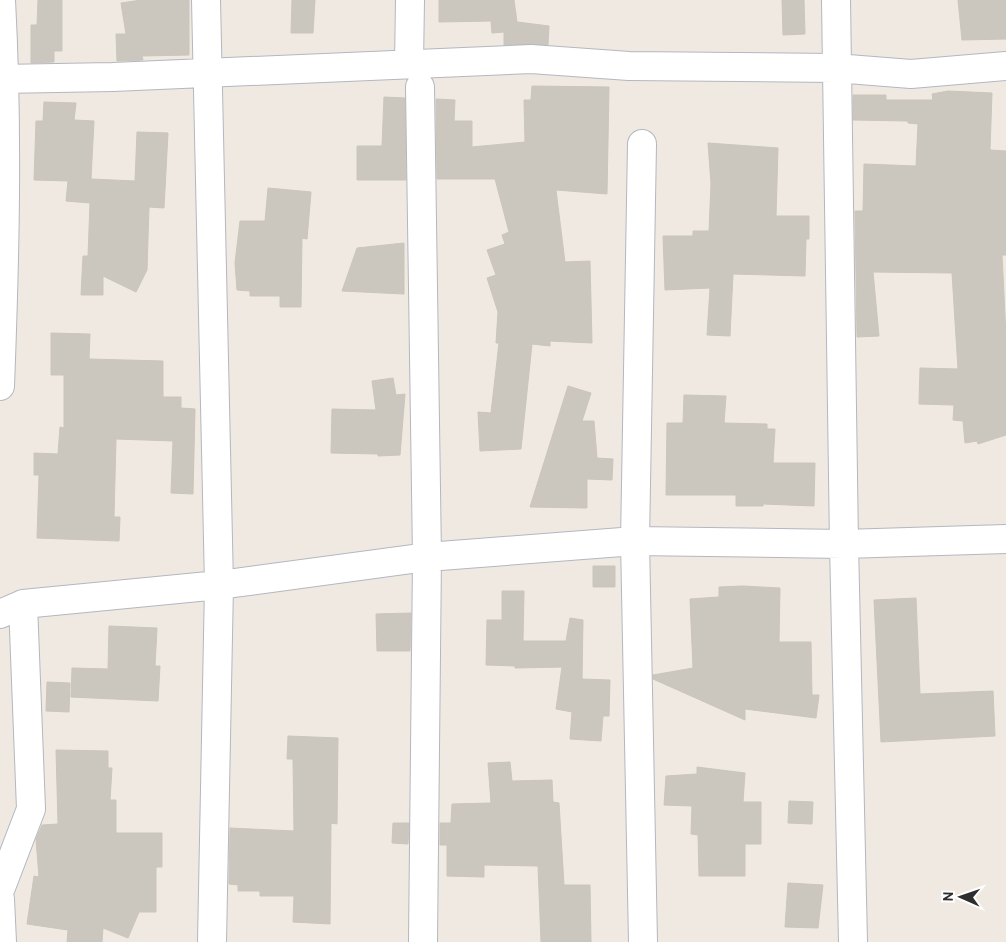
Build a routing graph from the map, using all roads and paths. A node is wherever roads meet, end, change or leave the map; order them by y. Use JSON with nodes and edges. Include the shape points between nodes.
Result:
{"nodes":[{"id":1,"x":1,"y":0,"type":"edge"},
{"id":2,"x":206,"y":0,"type":"edge"},
{"id":3,"x":410,"y":0,"type":"edge"},
{"id":4,"x":836,"y":0,"type":"edge"},
{"id":5,"x":1006,"y":66,"type":"edge"},
{"id":6,"x":207,"y":73,"type":"junction"},
{"id":7,"x":415,"y":75,"type":"junction"},
{"id":8,"x":3,"y":78,"type":"edge"},
{"id":9,"x":642,"y":144,"type":"dead end"},
{"id":10,"x":0,"y":386,"type":"edge"},
{"id":11,"x":1006,"y":539,"type":"edge"},
{"id":12,"x":634,"y":541,"type":"junction"},
{"id":13,"x":844,"y":544,"type":"junction"},
{"id":14,"x":427,"y":557,"type":"junction"},
{"id":15,"x":219,"y":585,"type":"junction"},
{"id":16,"x":11,"y":609,"type":"edge"},
{"id":17,"x":0,"y":890,"type":"edge"},
{"id":18,"x":0,"y":899,"type":"edge"},
{"id":19,"x":2,"y":942,"type":"edge"},
{"id":20,"x":212,"y":942,"type":"edge"},
{"id":21,"x":423,"y":942,"type":"edge"},
{"id":22,"x":643,"y":942,"type":"edge"},
{"id":23,"x":853,"y":942,"type":"edge"}],
"edges":[{"from":1,"to":8,"type":"street"},
{"from":2,"to":6,"type":"street"},
{"from":3,"to":7,"type":"street"},
{"from":4,"to":13,"type":"street"},
{"from":5,"to":7,"type":"street","via":[[911,74],[835,68],[629,66],[531,59]]},
{"from":6,"to":7,"type":"street"},
{"from":6,"to":8,"type":"street"},
{"from":6,"to":15,"type":"street"},
{"from":7,"to":14,"type":"street"},
{"from":8,"to":10,"type":"street","via":[[5,276]]},
{"from":9,"to":12,"type":"street"},
{"from":11,"to":13,"type":"street"},
{"from":12,"to":13,"type":"street"},
{"from":12,"to":14,"type":"street"},
{"from":12,"to":22,"type":"street"},
{"from":13,"to":23,"type":"street"},
{"from":14,"to":15,"type":"street"},
{"from":14,"to":21,"type":"street"},
{"from":15,"to":16,"type":"street"},
{"from":15,"to":20,"type":"street"},
{"from":16,"to":17,"type":"street","via":[[31,809]]},
{"from":18,"to":19,"type":"street"}]}
